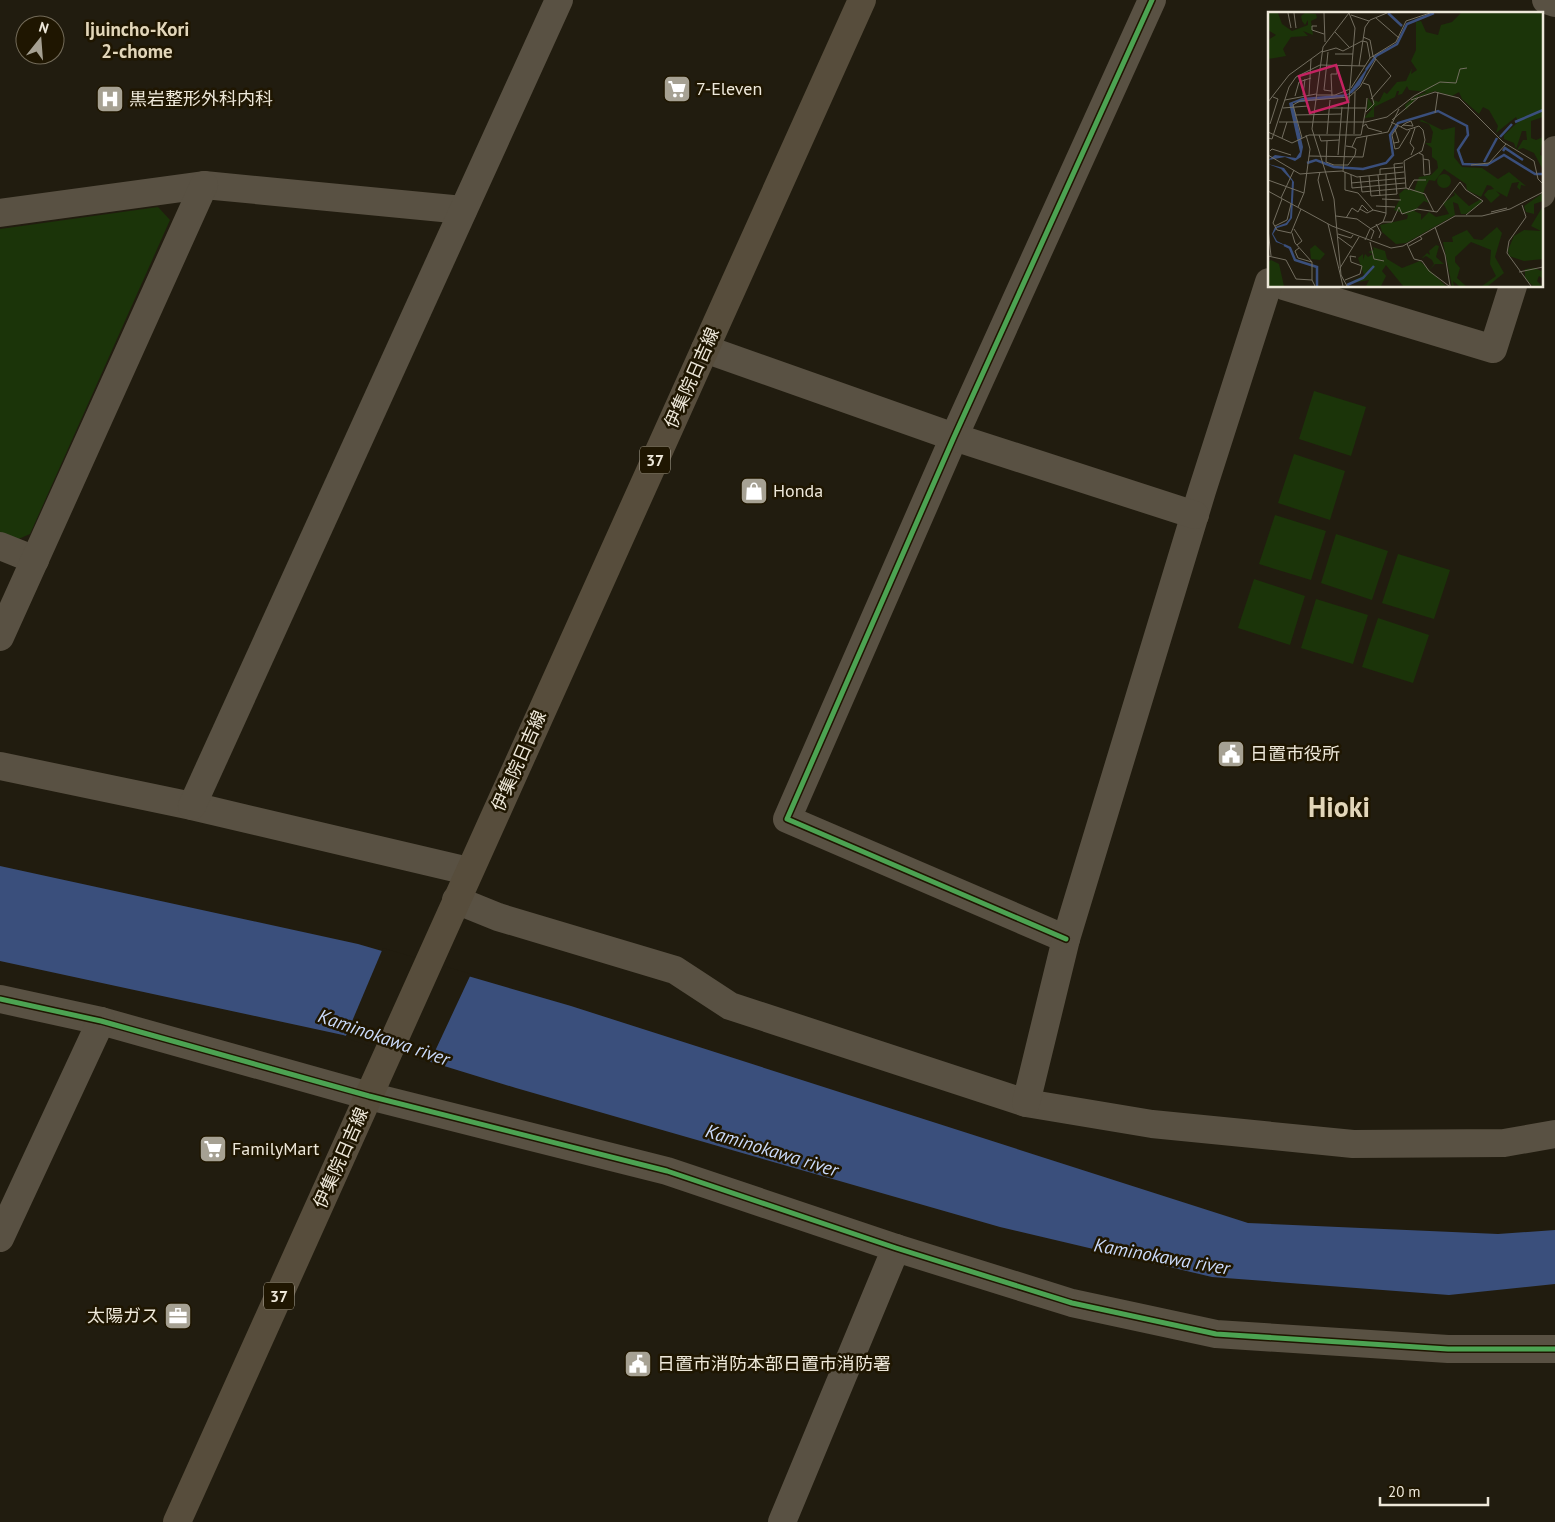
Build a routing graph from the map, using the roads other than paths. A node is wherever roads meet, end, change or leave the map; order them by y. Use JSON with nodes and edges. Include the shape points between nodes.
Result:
{"nodes":[{"id":1,"x":559,"y":0,"type":"edge"},
{"id":2,"x":862,"y":0,"type":"edge"},
{"id":3,"x":1152,"y":0,"type":"edge"},
{"id":4,"x":1546,"y":0,"type":"edge"},
{"id":5,"x":1555,"y":3,"type":"edge"},
{"id":6,"x":1555,"y":150,"type":"edge"},
{"id":7,"x":204,"y":185,"type":"junction"},
{"id":8,"x":1542,"y":191,"type":"edge"},
{"id":9,"x":463,"y":210,"type":"junction"},
{"id":10,"x":0,"y":213,"type":"edge"},
{"id":11,"x":1268,"y":285,"type":"edge"},
{"id":12,"x":1291,"y":288,"type":"edge"},
{"id":13,"x":1512,"y":288,"type":"edge"},
{"id":14,"x":705,"y":349,"type":"junction"},
{"id":15,"x":954,"y":437,"type":"junction"},
{"id":16,"x":1195,"y":515,"type":"junction"},
{"id":17,"x":0,"y":546,"type":"edge"},
{"id":18,"x":35,"y":560,"type":"junction"},
{"id":19,"x":0,"y":637,"type":"edge"},
{"id":20,"x":0,"y":766,"type":"edge"},
{"id":21,"x":192,"y":806,"type":"junction"},
{"id":22,"x":468,"y":871,"type":"junction"},
{"id":23,"x":452,"y":910,"type":"junction"},
{"id":24,"x":1066,"y":940,"type":"junction"},
{"id":25,"x":0,"y":999,"type":"edge"},
{"id":26,"x":100,"y":1021,"type":"junction"},
{"id":27,"x":369,"y":1096,"type":"junction"},
{"id":28,"x":1026,"y":1103,"type":"junction"},
{"id":29,"x":1555,"y":1134,"type":"edge"},
{"id":30,"x":6,"y":1208,"type":"edge"},
{"id":31,"x":0,"y":1238,"type":"edge"},
{"id":32,"x":896,"y":1248,"type":"junction"},
{"id":33,"x":1555,"y":1349,"type":"edge"},
{"id":34,"x":787,"y":1521,"type":"edge"},
{"id":35,"x":177,"y":1522,"type":"edge"}],
"edges":[{"from":1,"to":9,"type":"street"},
{"from":2,"to":14,"type":"main road","name":"伊集院日吉線","number":"37"},
{"from":3,"to":15,"type":"street"},
{"from":4,"to":5,"type":"street"},
{"from":6,"to":8,"type":"street"},
{"from":7,"to":9,"type":"street"},
{"from":7,"to":10,"type":"street"},
{"from":7,"to":18,"type":"street"},
{"from":9,"to":21,"type":"street"},
{"from":11,"to":16,"type":"street"},
{"from":12,"to":13,"type":"street","via":[[1493,348]]},
{"from":14,"to":15,"type":"street"},
{"from":14,"to":22,"type":"main road","name":"伊集院日吉線","number":"37"},
{"from":15,"to":16,"type":"street"},
{"from":15,"to":24,"type":"street","via":[[787,819]]},
{"from":16,"to":24,"type":"street"},
{"from":17,"to":18,"type":"street"},
{"from":18,"to":19,"type":"street"},
{"from":20,"to":21,"type":"street"},
{"from":21,"to":22,"type":"street"},
{"from":22,"to":23,"type":"main road","name":"伊集院日吉線","number":"37"},
{"from":23,"to":27,"type":"main road","name":"伊集院日吉線","number":"37"},
{"from":23,"to":28,"type":"street","via":[[498,918],[675,970],[730,1006]]},
{"from":24,"to":28,"type":"street"},
{"from":25,"to":26,"type":"street"},
{"from":26,"to":27,"type":"street"},
{"from":26,"to":30,"type":"street"},
{"from":27,"to":32,"type":"street","via":[[667,1171]]},
{"from":27,"to":35,"type":"main road","name":"伊集院日吉線","number":"37"},
{"from":28,"to":29,"type":"street","via":[[1152,1124],[1353,1144],[1504,1143]]},
{"from":30,"to":31,"type":"street"},
{"from":32,"to":33,"type":"street","via":[[1072,1303],[1216,1334],[1448,1349]]},
{"from":32,"to":34,"type":"street"}]}
